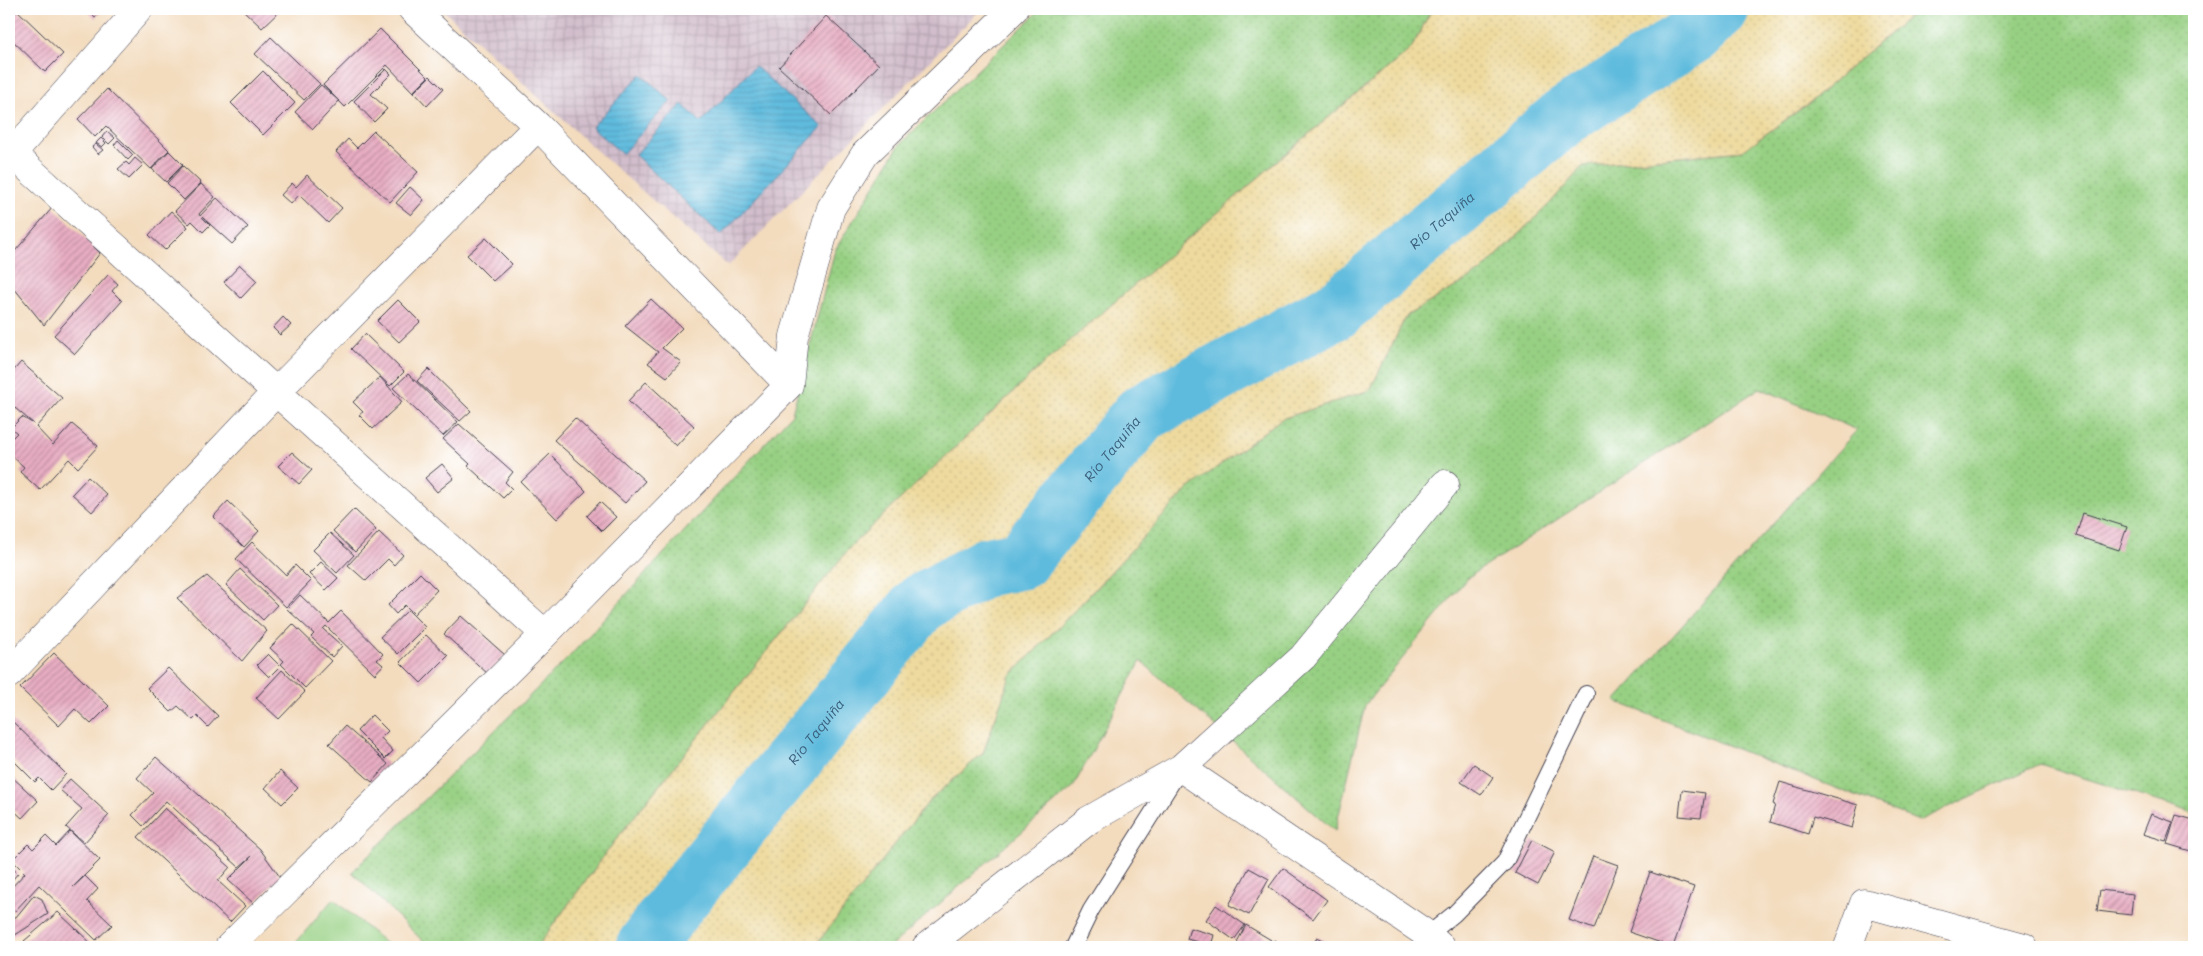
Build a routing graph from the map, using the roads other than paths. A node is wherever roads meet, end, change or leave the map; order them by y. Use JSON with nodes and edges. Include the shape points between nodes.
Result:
{"nodes":[{"id":1,"x":139,"y":9,"type":"edge"},
{"id":2,"x":412,"y":9,"type":"edge"},
{"id":3,"x":1014,"y":9,"type":"edge"},
{"id":4,"x":538,"y":126,"type":"junction"},
{"id":5,"x":10,"y":154,"type":"edge"},
{"id":6,"x":789,"y":385,"type":"junction"},
{"id":7,"x":277,"y":391,"type":"junction"},
{"id":8,"x":1445,"y":484,"type":"dead end"},
{"id":9,"x":545,"y":634,"type":"junction"},
{"id":10,"x":9,"y":674,"type":"edge"},
{"id":11,"x":1586,"y":694,"type":"dead end"},
{"id":12,"x":1180,"y":768,"type":"junction"},
{"id":13,"x":1429,"y":943,"type":"edge"},
{"id":14,"x":229,"y":947,"type":"edge"},
{"id":15,"x":926,"y":947,"type":"edge"},
{"id":16,"x":1073,"y":947,"type":"edge"},
{"id":17,"x":1848,"y":947,"type":"edge"},
{"id":18,"x":2024,"y":947,"type":"edge"}],
"edges":[{"from":1,"to":5,"type":"street"},
{"from":2,"to":4,"type":"street"},
{"from":3,"to":6,"type":"street","via":[[865,154],[831,208],[794,336]]},
{"from":4,"to":6,"type":"street"},
{"from":4,"to":7,"type":"street"},
{"from":5,"to":7,"type":"street"},
{"from":6,"to":9,"type":"street"},
{"from":7,"to":9,"type":"street"},
{"from":7,"to":10,"type":"street"},
{"from":8,"to":12,"type":"street","via":[[1303,657]]},
{"from":9,"to":14,"type":"street"},
{"from":11,"to":13,"type":"lane","via":[[1505,862]]},
{"from":12,"to":13,"type":"street"},
{"from":12,"to":15,"type":"street","via":[[1089,820]]},
{"from":12,"to":16,"type":"lane","via":[[1091,910]]},
{"from":17,"to":18,"type":"street","via":[[1864,903]]}]}
